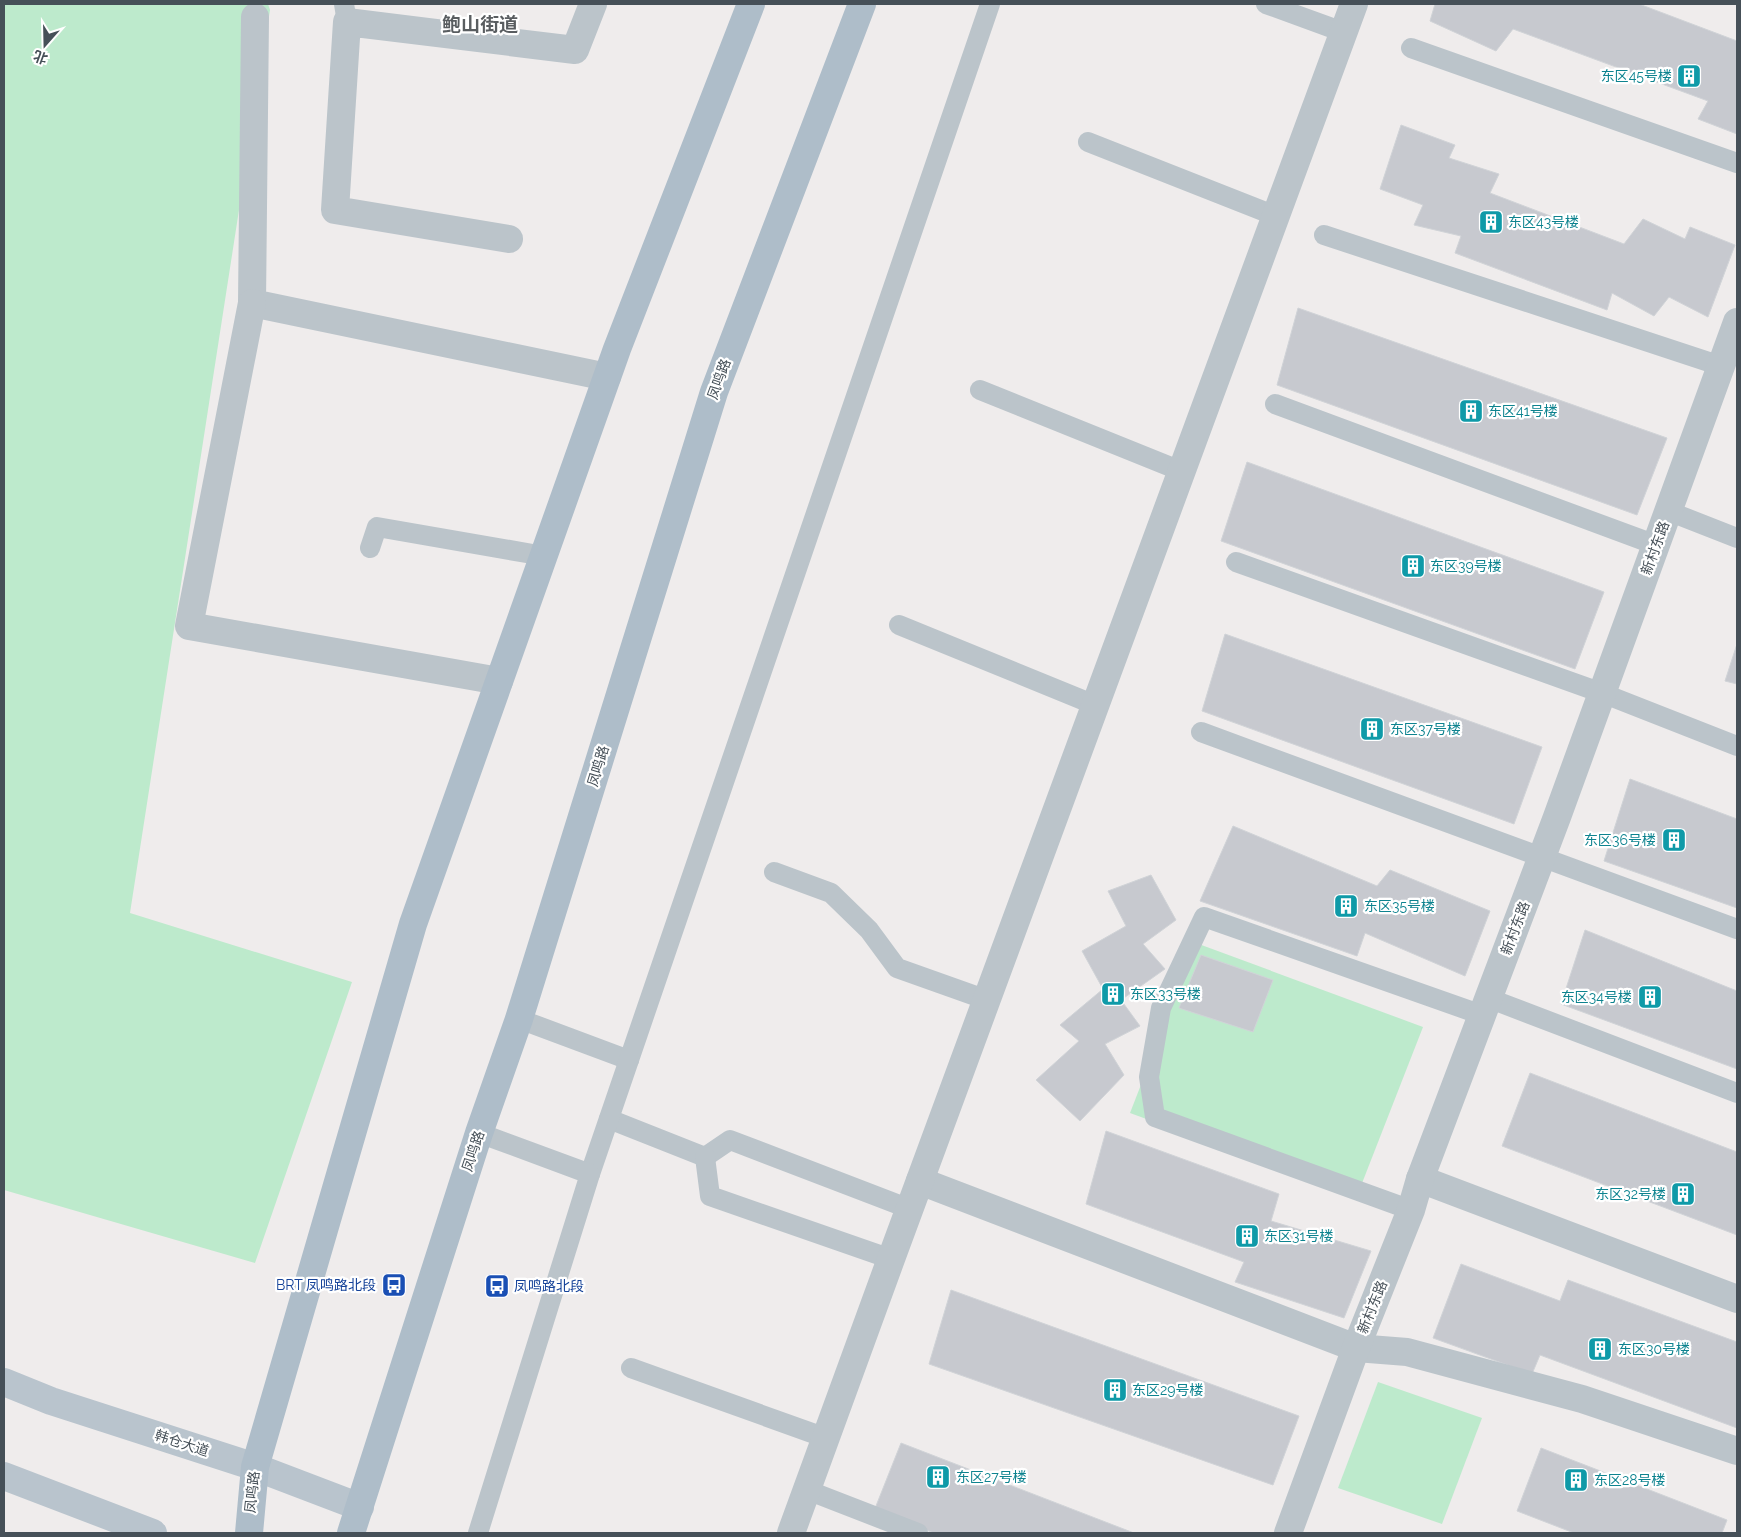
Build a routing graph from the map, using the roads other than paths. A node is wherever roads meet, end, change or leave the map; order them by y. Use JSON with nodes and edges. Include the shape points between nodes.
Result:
{"nodes":[{"id":1,"x":593,"y":4,"type":"edge"},
{"id":2,"x":751,"y":4,"type":"edge"},
{"id":3,"x":862,"y":4,"type":"edge"},
{"id":4,"x":990,"y":4,"type":"edge"},
{"id":5,"x":1266,"y":4,"type":"edge"},
{"id":6,"x":1354,"y":4,"type":"edge"},
{"id":7,"x":346,"y":13,"type":"edge"},
{"id":8,"x":256,"y":18,"type":"dead end"},
{"id":9,"x":1343,"y":32,"type":"junction"},
{"id":10,"x":1411,"y":48,"type":"dead end"},
{"id":11,"x":1088,"y":142,"type":"dead end"},
{"id":12,"x":1737,"y":163,"type":"edge"},
{"id":13,"x":1276,"y":216,"type":"junction"},
{"id":14,"x":1324,"y":235,"type":"dead end"},
{"id":15,"x":509,"y":239,"type":"dead end"},
{"id":16,"x":252,"y":303,"type":"junction"},
{"id":17,"x":1737,"y":322,"type":"edge"},
{"id":18,"x":1721,"y":366,"type":"junction"},
{"id":19,"x":607,"y":377,"type":"junction"},
{"id":20,"x":980,"y":390,"type":"dead end"},
{"id":21,"x":1276,"y":404,"type":"dead end"},
{"id":22,"x":1182,"y":472,"type":"junction"},
{"id":23,"x":1668,"y":511,"type":"junction"},
{"id":24,"x":1737,"y":538,"type":"edge"},
{"id":25,"x":1656,"y":545,"type":"junction"},
{"id":26,"x":370,"y":548,"type":"dead end"},
{"id":27,"x":544,"y":556,"type":"junction"},
{"id":28,"x":1236,"y":562,"type":"dead end"},
{"id":29,"x":899,"y":625,"type":"dead end"},
{"id":30,"x":499,"y":681,"type":"junction"},
{"id":31,"x":1602,"y":693,"type":"junction"},
{"id":32,"x":1095,"y":705,"type":"junction"},
{"id":33,"x":1201,"y":732,"type":"dead end"},
{"id":34,"x":1737,"y":746,"type":"edge"},
{"id":35,"x":1542,"y":857,"type":"junction"},
{"id":36,"x":774,"y":872,"type":"dead end"},
{"id":37,"x":1737,"y":930,"type":"edge"},
{"id":38,"x":987,"y":1000,"type":"junction"},
{"id":39,"x":1485,"y":1007,"type":"junction"},
{"id":40,"x":519,"y":1019,"type":"junction"},
{"id":41,"x":629,"y":1060,"type":"junction"},
{"id":42,"x":1737,"y":1093,"type":"edge"},
{"id":43,"x":609,"y":1119,"type":"junction"},
{"id":44,"x":479,"y":1133,"type":"junction"},
{"id":45,"x":705,"y":1157,"type":"junction"},
{"id":46,"x":590,"y":1174,"type":"junction"},
{"id":47,"x":1420,"y":1179,"type":"junction"},
{"id":48,"x":920,"y":1181,"type":"junction"},
{"id":49,"x":910,"y":1209,"type":"junction"},
{"id":50,"x":1410,"y":1210,"type":"junction"},
{"id":51,"x":891,"y":1259,"type":"junction"},
{"id":52,"x":1737,"y":1299,"type":"edge"},
{"id":53,"x":1356,"y":1348,"type":"junction"},
{"id":54,"x":631,"y":1368,"type":"dead end"},
{"id":55,"x":4,"y":1382,"type":"edge"},
{"id":56,"x":826,"y":1438,"type":"junction"},
{"id":57,"x":1737,"y":1451,"type":"edge"},
{"id":58,"x":254,"y":1467,"type":"junction"},
{"id":59,"x":13,"y":1480,"type":"edge"},
{"id":60,"x":807,"y":1490,"type":"junction"},
{"id":61,"x":360,"y":1507,"type":"junction"},
{"id":62,"x":153,"y":1533,"type":"edge"},
{"id":63,"x":249,"y":1533,"type":"edge"},
{"id":64,"x":351,"y":1533,"type":"edge"},
{"id":65,"x":478,"y":1533,"type":"edge"},
{"id":66,"x":791,"y":1533,"type":"edge"},
{"id":67,"x":918,"y":1533,"type":"edge"},
{"id":68,"x":1288,"y":1533,"type":"edge"}],
"edges":[{"from":1,"to":7,"type":"street","via":[[575,50]]},
{"from":2,"to":19,"type":"main road","name":"凤鸣路"},
{"from":3,"to":40,"type":"main road","name":"凤鸣路","via":[[714,392]]},
{"from":4,"to":41,"type":"lane"},
{"from":5,"to":9,"type":"lane"},
{"from":6,"to":9,"type":"street"},
{"from":7,"to":15,"type":"street","via":[[335,210]]},
{"from":8,"to":16,"type":"street"},
{"from":9,"to":13,"type":"street"},
{"from":10,"to":12,"type":"lane"},
{"from":11,"to":13,"type":"lane"},
{"from":13,"to":22,"type":"street"},
{"from":14,"to":18,"type":"lane"},
{"from":16,"to":19,"type":"street"},
{"from":16,"to":30,"type":"street","via":[[189,626]]},
{"from":17,"to":18,"type":"street","name":"新村东路"},
{"from":18,"to":23,"type":"street","name":"新村东路"},
{"from":19,"to":27,"type":"main road","name":"凤鸣路"},
{"from":20,"to":22,"type":"lane"},
{"from":21,"to":25,"type":"lane"},
{"from":22,"to":32,"type":"street"},
{"from":23,"to":24,"type":"lane"},
{"from":23,"to":25,"type":"street","name":"新村东路"},
{"from":25,"to":31,"type":"street","name":"新村东路"},
{"from":26,"to":27,"type":"lane","via":[[377,526]]},
{"from":27,"to":30,"type":"main road","name":"凤鸣路"},
{"from":28,"to":31,"type":"lane"},
{"from":29,"to":32,"type":"lane"},
{"from":30,"to":58,"type":"main road","name":"凤鸣路","via":[[413,924]]},
{"from":31,"to":34,"type":"lane"},
{"from":31,"to":35,"type":"street","name":"新村东路"},
{"from":32,"to":38,"type":"street"},
{"from":33,"to":35,"type":"lane"},
{"from":35,"to":37,"type":"lane"},
{"from":35,"to":39,"type":"street","name":"新村东路"},
{"from":36,"to":38,"type":"lane","via":[[831,893],[869,930],[897,968]]},
{"from":38,"to":48,"type":"street"},
{"from":39,"to":42,"type":"lane"},
{"from":39,"to":47,"type":"street","name":"新村东路"},
{"from":39,"to":50,"type":"lane","via":[[1204,917],[1161,1008],[1148,1077],[1155,1117]]},
{"from":40,"to":41,"type":"lane"},
{"from":40,"to":44,"type":"main road","name":"凤鸣路"},
{"from":41,"to":43,"type":"lane"},
{"from":43,"to":45,"type":"lane"},
{"from":43,"to":46,"type":"lane"},
{"from":44,"to":46,"type":"lane"},
{"from":44,"to":61,"type":"main road","name":"凤鸣路"},
{"from":45,"to":49,"type":"lane","via":[[730,1140]]},
{"from":45,"to":51,"type":"lane","via":[[710,1196]]},
{"from":46,"to":65,"type":"lane"},
{"from":47,"to":50,"type":"street","name":"新村东路"},
{"from":47,"to":52,"type":"street"},
{"from":48,"to":49,"type":"street"},
{"from":48,"to":53,"type":"street"},
{"from":49,"to":51,"type":"street"},
{"from":50,"to":53,"type":"street","name":"新村东路"},
{"from":51,"to":56,"type":"street"},
{"from":53,"to":57,"type":"street","via":[[1408,1352],[1582,1399]]},
{"from":53,"to":68,"type":"street","name":"新村东路"},
{"from":54,"to":56,"type":"lane"},
{"from":55,"to":58,"type":"main road","name":"韩仓大道","via":[[51,1401]]},
{"from":56,"to":60,"type":"street"},
{"from":58,"to":61,"type":"main road","name":"韩仓大道"},
{"from":58,"to":63,"type":"main road","name":"凤鸣路"},
{"from":59,"to":62,"type":"main road"},
{"from":60,"to":66,"type":"street"},
{"from":60,"to":67,"type":"lane"},
{"from":61,"to":64,"type":"main road","name":"凤鸣路"}]}
